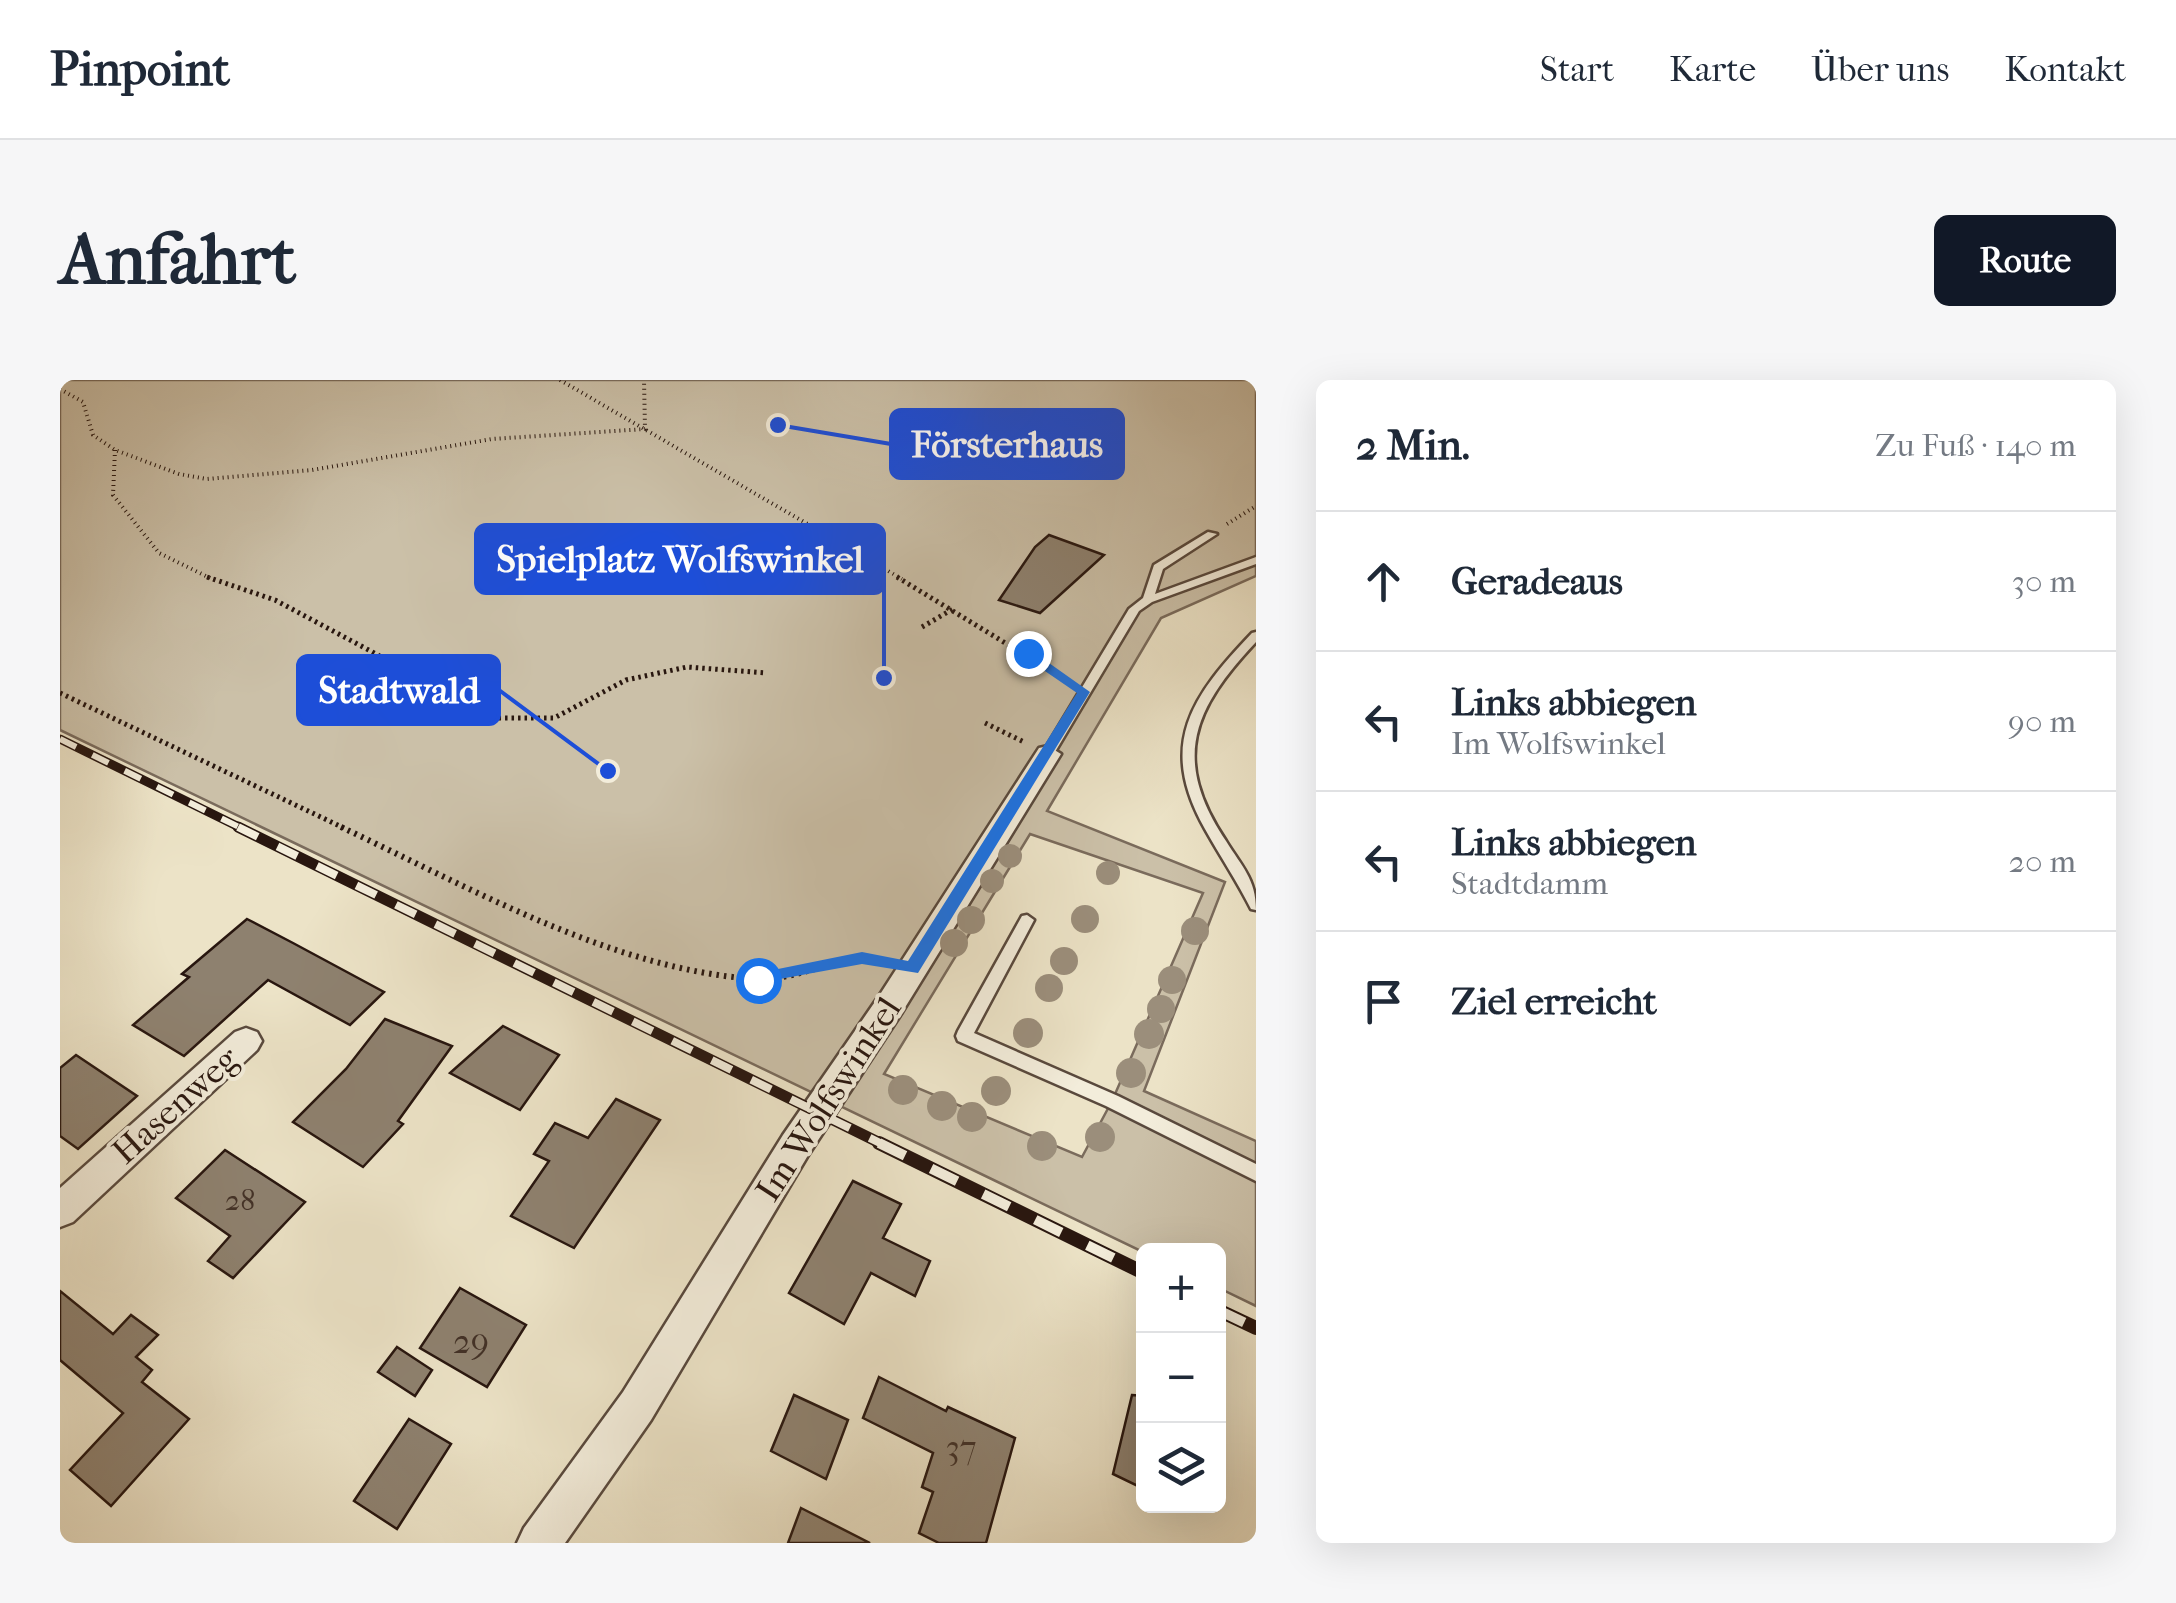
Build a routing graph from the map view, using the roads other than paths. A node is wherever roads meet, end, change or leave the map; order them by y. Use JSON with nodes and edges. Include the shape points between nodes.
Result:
{"nodes":[{"id":1,"x":1216,"y":531,"type":"road end"},
{"id":2,"x":1256,"y":560,"type":"edge"},
{"id":3,"x":1148,"y":600,"type":"junction"},
{"id":4,"x":1256,"y":635,"type":"edge"},
{"id":5,"x":1048,"y":754,"type":"joint"},
{"id":6,"x":1256,"y":905,"type":"edge"},
{"id":7,"x":1027,"y":920,"type":"dead end"},
{"id":8,"x":246,"y":1041,"type":"dead end"},
{"id":9,"x":1256,"y":1173,"type":"edge"},
{"id":10,"x":60,"y":1211,"type":"edge"},
{"id":11,"x":539,"y":1543,"type":"edge"}],
"edges":[{"from":1,"to":3,"type":"lane","name":"Im Wolfswinkel","via":[[1158,567]]},
{"from":2,"to":3,"type":"lane"},
{"from":3,"to":5,"type":"lane","name":"Im Wolfswinkel","via":[[1135,609]]},
{"from":4,"to":6,"type":"lane","via":[[1215,684],[1184,748],[1191,787]]},
{"from":5,"to":11,"type":"street","name":"Im Wolfswinkel","via":[[637,1406]]},
{"from":7,"to":9,"type":"lane","via":[[964,1036]]},
{"from":8,"to":10,"type":"street","name":"Hasenweg"}]}
